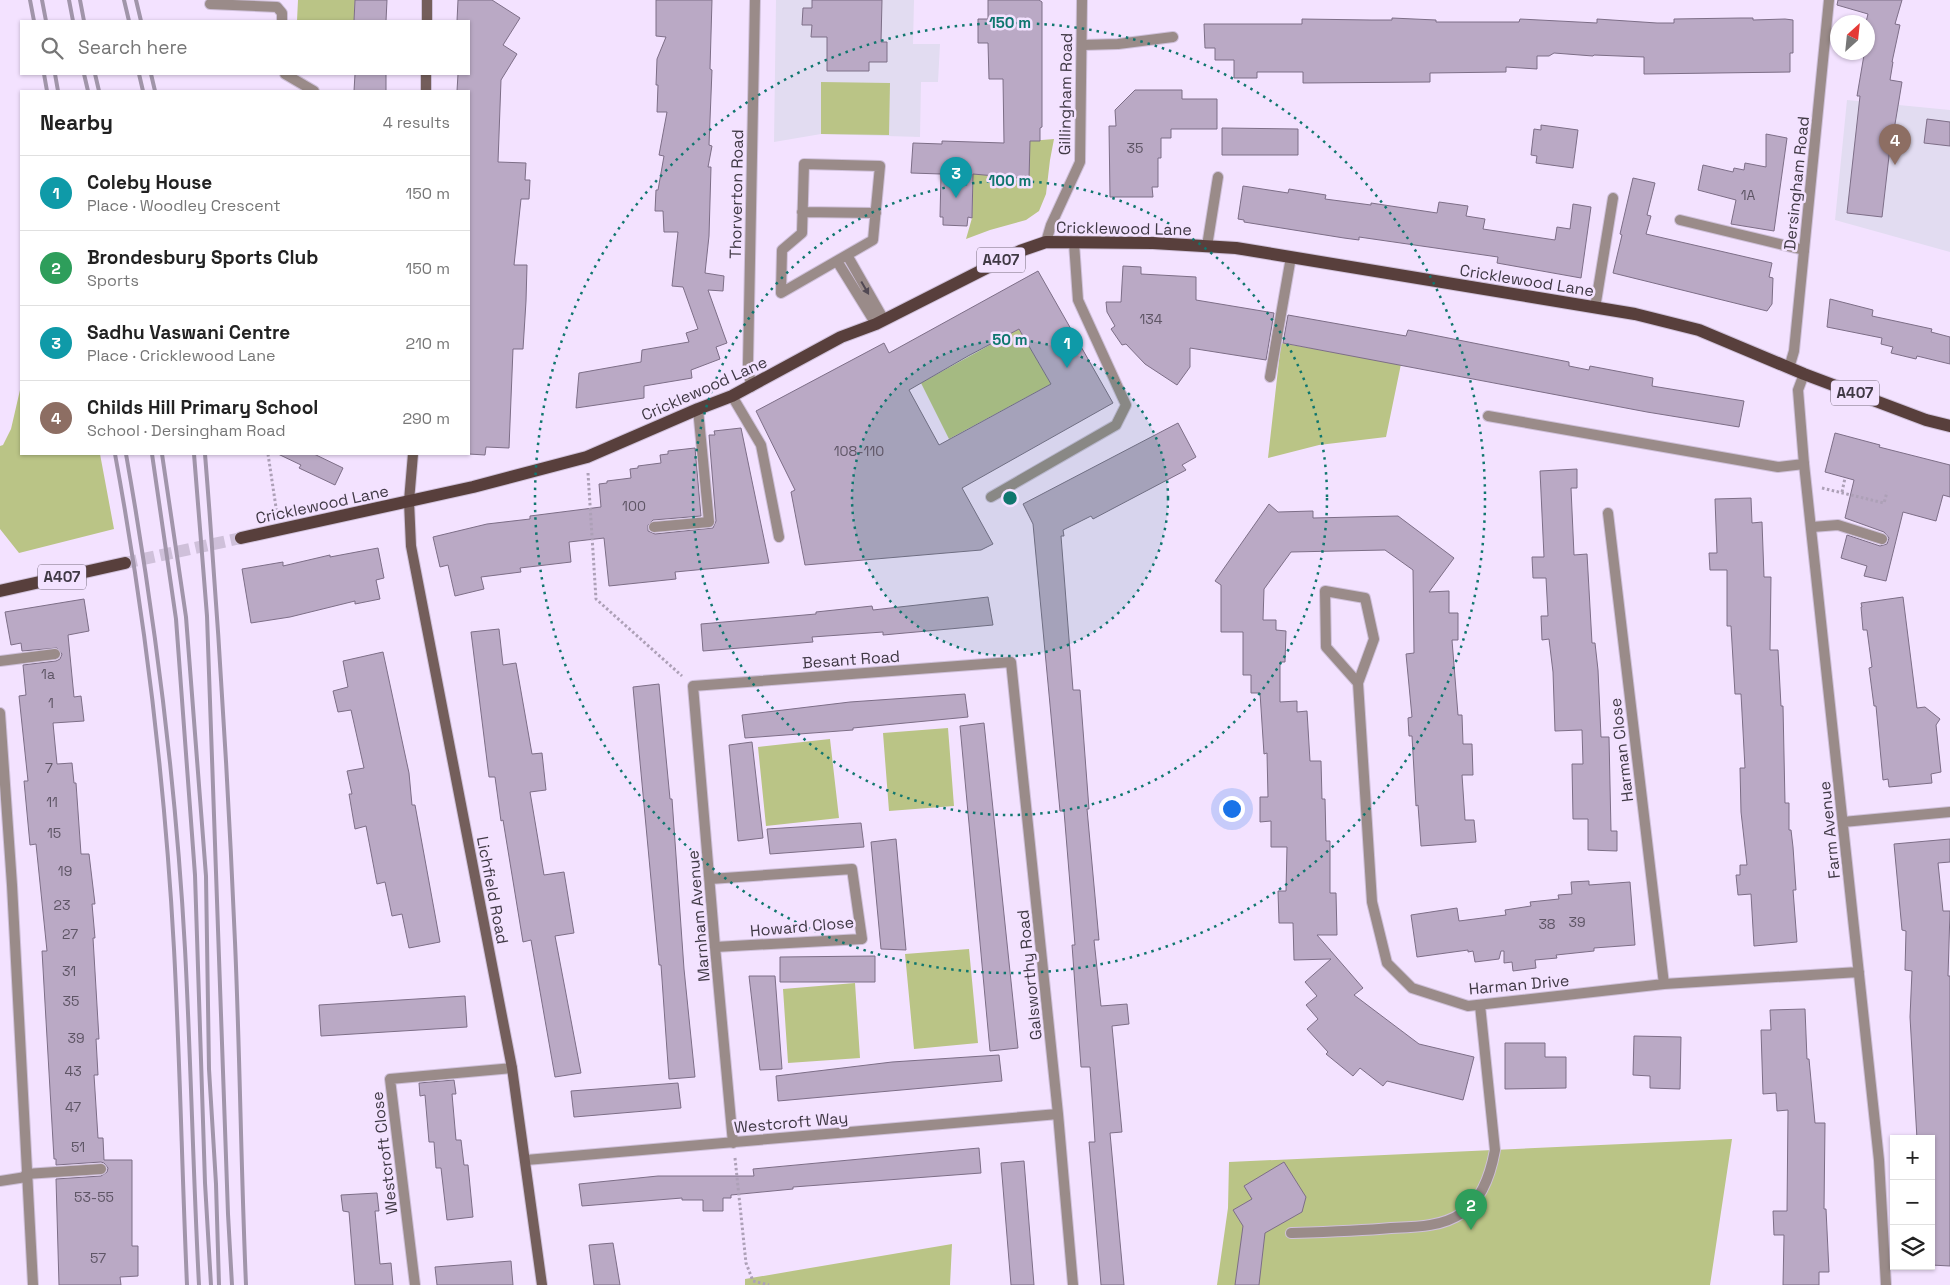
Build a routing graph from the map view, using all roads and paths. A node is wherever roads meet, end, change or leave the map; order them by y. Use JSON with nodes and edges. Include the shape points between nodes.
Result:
{"nodes":[{"id":1,"x":427,"y":0,"type":"edge"},
{"id":2,"x":755,"y":0,"type":"edge"},
{"id":3,"x":1082,"y":0,"type":"edge"},
{"id":4,"x":1829,"y":0,"type":"edge"},
{"id":5,"x":210,"y":4,"type":"dead end"},
{"id":6,"x":282,"y":20,"type":"edge"},
{"id":7,"x":427,"y":20,"type":"edge"},
{"id":8,"x":1173,"y":37,"type":"dead end"},
{"id":9,"x":1082,"y":45,"type":"junction"},
{"id":10,"x":288,"y":75,"type":"edge"},
{"id":11,"x":426,"y":75,"type":"edge"},
{"id":12,"x":312,"y":90,"type":"edge"},
{"id":13,"x":426,"y":90,"type":"edge"},
{"id":14,"x":1218,"y":177,"type":"dead end"},
{"id":15,"x":1614,"y":198,"type":"dead end"},
{"id":16,"x":802,"y":212,"type":"junction"},
{"id":17,"x":876,"y":213,"type":"junction"},
{"id":18,"x":1680,"y":220,"type":"dead end"},
{"id":19,"x":1046,"y":242,"type":"junction"},
{"id":20,"x":1074,"y":243,"type":"junction"},
{"id":21,"x":1207,"y":246,"type":"junction"},
{"id":22,"x":1804,"y":250,"type":"junction"},
{"id":23,"x":847,"y":255,"type":"junction"},
{"id":24,"x":1291,"y":257,"type":"junction"},
{"id":25,"x":837,"y":261,"type":"junction"},
{"id":26,"x":1596,"y":308,"type":"junction"},
{"id":27,"x":880,"y":322,"type":"junction"},
{"id":28,"x":1789,"y":368,"type":"junction"},
{"id":29,"x":1804,"y":374,"type":"junction"},
{"id":30,"x":1270,"y":377,"type":"dead end"},
{"id":31,"x":751,"y":387,"type":"junction"},
{"id":32,"x":732,"y":396,"type":"junction"},
{"id":33,"x":698,"y":409,"type":"junction"},
{"id":34,"x":1488,"y":416,"type":"dead end"},
{"id":35,"x":1950,"y":426,"type":"edge"},
{"id":36,"x":268,"y":455,"type":"edge"},
{"id":37,"x":412,"y":455,"type":"edge"},
{"id":38,"x":587,"y":457,"type":"junction"},
{"id":39,"x":1804,"y":464,"type":"junction"},
{"id":40,"x":1846,"y":478,"type":"dead end"},
{"id":41,"x":1807,"y":485,"type":"junction"},
{"id":42,"x":1842,"y":492,"type":"junction"},
{"id":43,"x":1887,"y":492,"type":"dead end"},
{"id":44,"x":991,"y":497,"type":"dead end"},
{"id":45,"x":409,"y":501,"type":"junction"},
{"id":46,"x":1608,"y":513,"type":"dead end"},
{"id":47,"x":654,"y":527,"type":"dead end"},
{"id":48,"x":1812,"y":527,"type":"junction"},
{"id":49,"x":279,"y":529,"type":"junction"},
{"id":50,"x":779,"y":537,"type":"dead end"},
{"id":51,"x":241,"y":538,"type":"tunnel mouth"},
{"id":52,"x":1882,"y":539,"type":"dead end"},
{"id":53,"x":125,"y":562,"type":"tunnel mouth"},
{"id":54,"x":0,"y":591,"type":"edge"},
{"id":55,"x":55,"y":654,"type":"dead end"},
{"id":56,"x":0,"y":661,"type":"edge"},
{"id":57,"x":1011,"y":662,"type":"joint"},
{"id":58,"x":1358,"y":683,"type":"junction"},
{"id":59,"x":693,"y":686,"type":"junction"},
{"id":60,"x":0,"y":713,"type":"edge"},
{"id":61,"x":1950,"y":812,"type":"edge"},
{"id":62,"x":1843,"y":822,"type":"junction"},
{"id":63,"x":710,"y":879,"type":"junction"},
{"id":64,"x":715,"y":947,"type":"junction"},
{"id":65,"x":1860,"y":972,"type":"junction"},
{"id":66,"x":1664,"y":984,"type":"junction"},
{"id":67,"x":1480,"y":1005,"type":"junction"},
{"id":68,"x":512,"y":1068,"type":"junction"},
{"id":69,"x":1058,"y":1114,"type":"junction"},
{"id":70,"x":733,"y":1142,"type":"junction"},
{"id":71,"x":526,"y":1160,"type":"junction"},
{"id":72,"x":101,"y":1169,"type":"dead end"},
{"id":73,"x":26,"y":1175,"type":"junction"},
{"id":74,"x":0,"y":1181,"type":"edge"},
{"id":75,"x":1291,"y":1233,"type":"dead end"},
{"id":76,"x":33,"y":1285,"type":"edge"},
{"id":77,"x":415,"y":1285,"type":"edge"},
{"id":78,"x":542,"y":1285,"type":"edge"},
{"id":79,"x":769,"y":1285,"type":"edge"},
{"id":80,"x":1073,"y":1285,"type":"edge"},
{"id":81,"x":1886,"y":1285,"type":"edge"}],
"edges":[{"from":1,"to":7,"type":"street"},
{"from":2,"to":31,"type":"street","name":"Thorverton Road","via":[[748,364]]},
{"from":3,"to":9,"type":"street","name":"Gillingham Road"},
{"from":4,"to":22,"type":"street","name":"Dersingham Road"},
{"from":5,"to":6,"type":"street","via":[[277,7],[282,13]]},
{"from":8,"to":9,"type":"street"},
{"from":9,"to":19,"type":"street","name":"Gillingham Road","via":[[1080,162]]},
{"from":10,"to":12,"type":"street"},
{"from":11,"to":13,"type":"street"},
{"from":14,"to":21,"type":"street"},
{"from":15,"to":26,"type":"street"},
{"from":16,"to":17,"type":"street"},
{"from":16,"to":17,"type":"street","via":[[804,164],[880,166]]},
{"from":16,"to":25,"type":"street","via":[[802,233],[782,250],[781,293]]},
{"from":17,"to":23,"type":"street","via":[[873,240]]},
{"from":18,"to":22,"type":"street"},
{"from":19,"to":20,"type":"main road","name":"Cricklewood Lane","number":"A407"},
{"from":19,"to":27,"type":"main road","name":"Cricklewood Lane","number":"A407","via":[[1020,251]]},
{"from":20,"to":21,"type":"main road","name":"Cricklewood Lane","number":"A407"},
{"from":20,"to":44,"type":"street","via":[[1078,300],[1126,405],[1116,425]]},
{"from":21,"to":24,"type":"main road","name":"Cricklewood Lane","number":"A407"},
{"from":22,"to":28,"type":"street","name":"Dersingham Road","via":[[1794,350]]},
{"from":23,"to":25,"type":"street"},
{"from":23,"to":27,"type":"street","one_way":true},
{"from":24,"to":26,"type":"main road","name":"Cricklewood Lane","number":"A407"},
{"from":24,"to":30,"type":"street"},
{"from":25,"to":27,"type":"street"},
{"from":26,"to":28,"type":"main road","name":"Cricklewood Lane","number":"A407","via":[[1692,328]]},
{"from":27,"to":31,"type":"main road","name":"Cricklewood Lane","number":"A407","via":[[841,337]]},
{"from":28,"to":29,"type":"main road","name":"Cricklewood Lane","number":"A407"},
{"from":29,"to":35,"type":"main road","name":"Cricklewood Lane","number":"A407"},
{"from":29,"to":39,"type":"street","name":"Farm Avenue","via":[[1798,390]]},
{"from":31,"to":32,"type":"main road","name":"Cricklewood Lane","number":"A407"},
{"from":32,"to":33,"type":"main road","name":"Cricklewood Lane","number":"A407"},
{"from":32,"to":50,"type":"street","via":[[762,445]]},
{"from":33,"to":38,"type":"main road","name":"Cricklewood Lane","number":"A407"},
{"from":33,"to":47,"type":"street","via":[[709,522]]},
{"from":34,"to":39,"type":"street","via":[[1778,467]]},
{"from":36,"to":49,"type":"path"},
{"from":37,"to":45,"type":"street","name":"Lichfield Road"},
{"from":38,"to":45,"type":"main road","name":"Cricklewood Lane","number":"A407"},
{"from":38,"to":59,"type":"path","via":[[596,599]]},
{"from":39,"to":41,"type":"street","name":"Farm Avenue"},
{"from":40,"to":42,"type":"path"},
{"from":41,"to":42,"type":"path"},
{"from":41,"to":48,"type":"street","name":"Farm Avenue"},
{"from":42,"to":43,"type":"path","via":[[1884,503]]},
{"from":45,"to":49,"type":"main road","name":"Cricklewood Lane","number":"A407"},
{"from":45,"to":68,"type":"street","name":"Lichfield Road","via":[[411,546]]},
{"from":46,"to":66,"type":"street","name":"Harman Close"},
{"from":48,"to":52,"type":"street","via":[[1838,526]]},
{"from":48,"to":62,"type":"street","name":"Farm Avenue"},
{"from":49,"to":51,"type":"main road","name":"Cricklewood Lane","number":"A407"},
{"from":53,"to":54,"type":"main road","number":"A407"},
{"from":55,"to":56,"type":"street"},
{"from":57,"to":59,"type":"street","name":"Besant Road"},
{"from":57,"to":69,"type":"street","name":"Galsworthy Road"},
{"from":58,"to":58,"type":"street","name":"Harman Drive","via":[[1326,647],[1325,591],[1365,598],[1374,638]]},
{"from":58,"to":67,"type":"street","name":"Harman Drive","via":[[1372,902],[1387,963],[1412,988],[1468,1006]]},
{"from":59,"to":63,"type":"street","name":"Marnham Avenue"},
{"from":60,"to":73,"type":"street"},
{"from":61,"to":62,"type":"street"},
{"from":62,"to":65,"type":"street","name":"Farm Avenue"},
{"from":63,"to":64,"type":"street","name":"Marnham Avenue"},
{"from":63,"to":64,"type":"street","name":"Howard Close","via":[[852,869],[862,939]]},
{"from":64,"to":70,"type":"street","name":"Marnham Avenue"},
{"from":65,"to":66,"type":"street","name":"Harman Drive"},
{"from":65,"to":81,"type":"street","name":"Farm Avenue","via":[[1879,1160]]},
{"from":66,"to":67,"type":"street","name":"Harman Drive"},
{"from":67,"to":75,"type":"street","via":[[1495,1150],[1491,1171],[1471,1205],[1462,1214],[1440,1224]]},
{"from":68,"to":71,"type":"street","name":"Lichfield Road"},
{"from":68,"to":77,"type":"street","name":"Westcroft Close","via":[[390,1079]]},
{"from":69,"to":70,"type":"street","name":"Westcroft Way"},
{"from":69,"to":80,"type":"street","name":"Galsworthy Road"},
{"from":70,"to":71,"type":"street","name":"Westcroft Way"},
{"from":70,"to":79,"type":"path","via":[[746,1263],[753,1281]]},
{"from":71,"to":78,"type":"street","name":"Lichfield Road"},
{"from":72,"to":73,"type":"street"},
{"from":73,"to":74,"type":"street"},
{"from":73,"to":76,"type":"street"}]}
